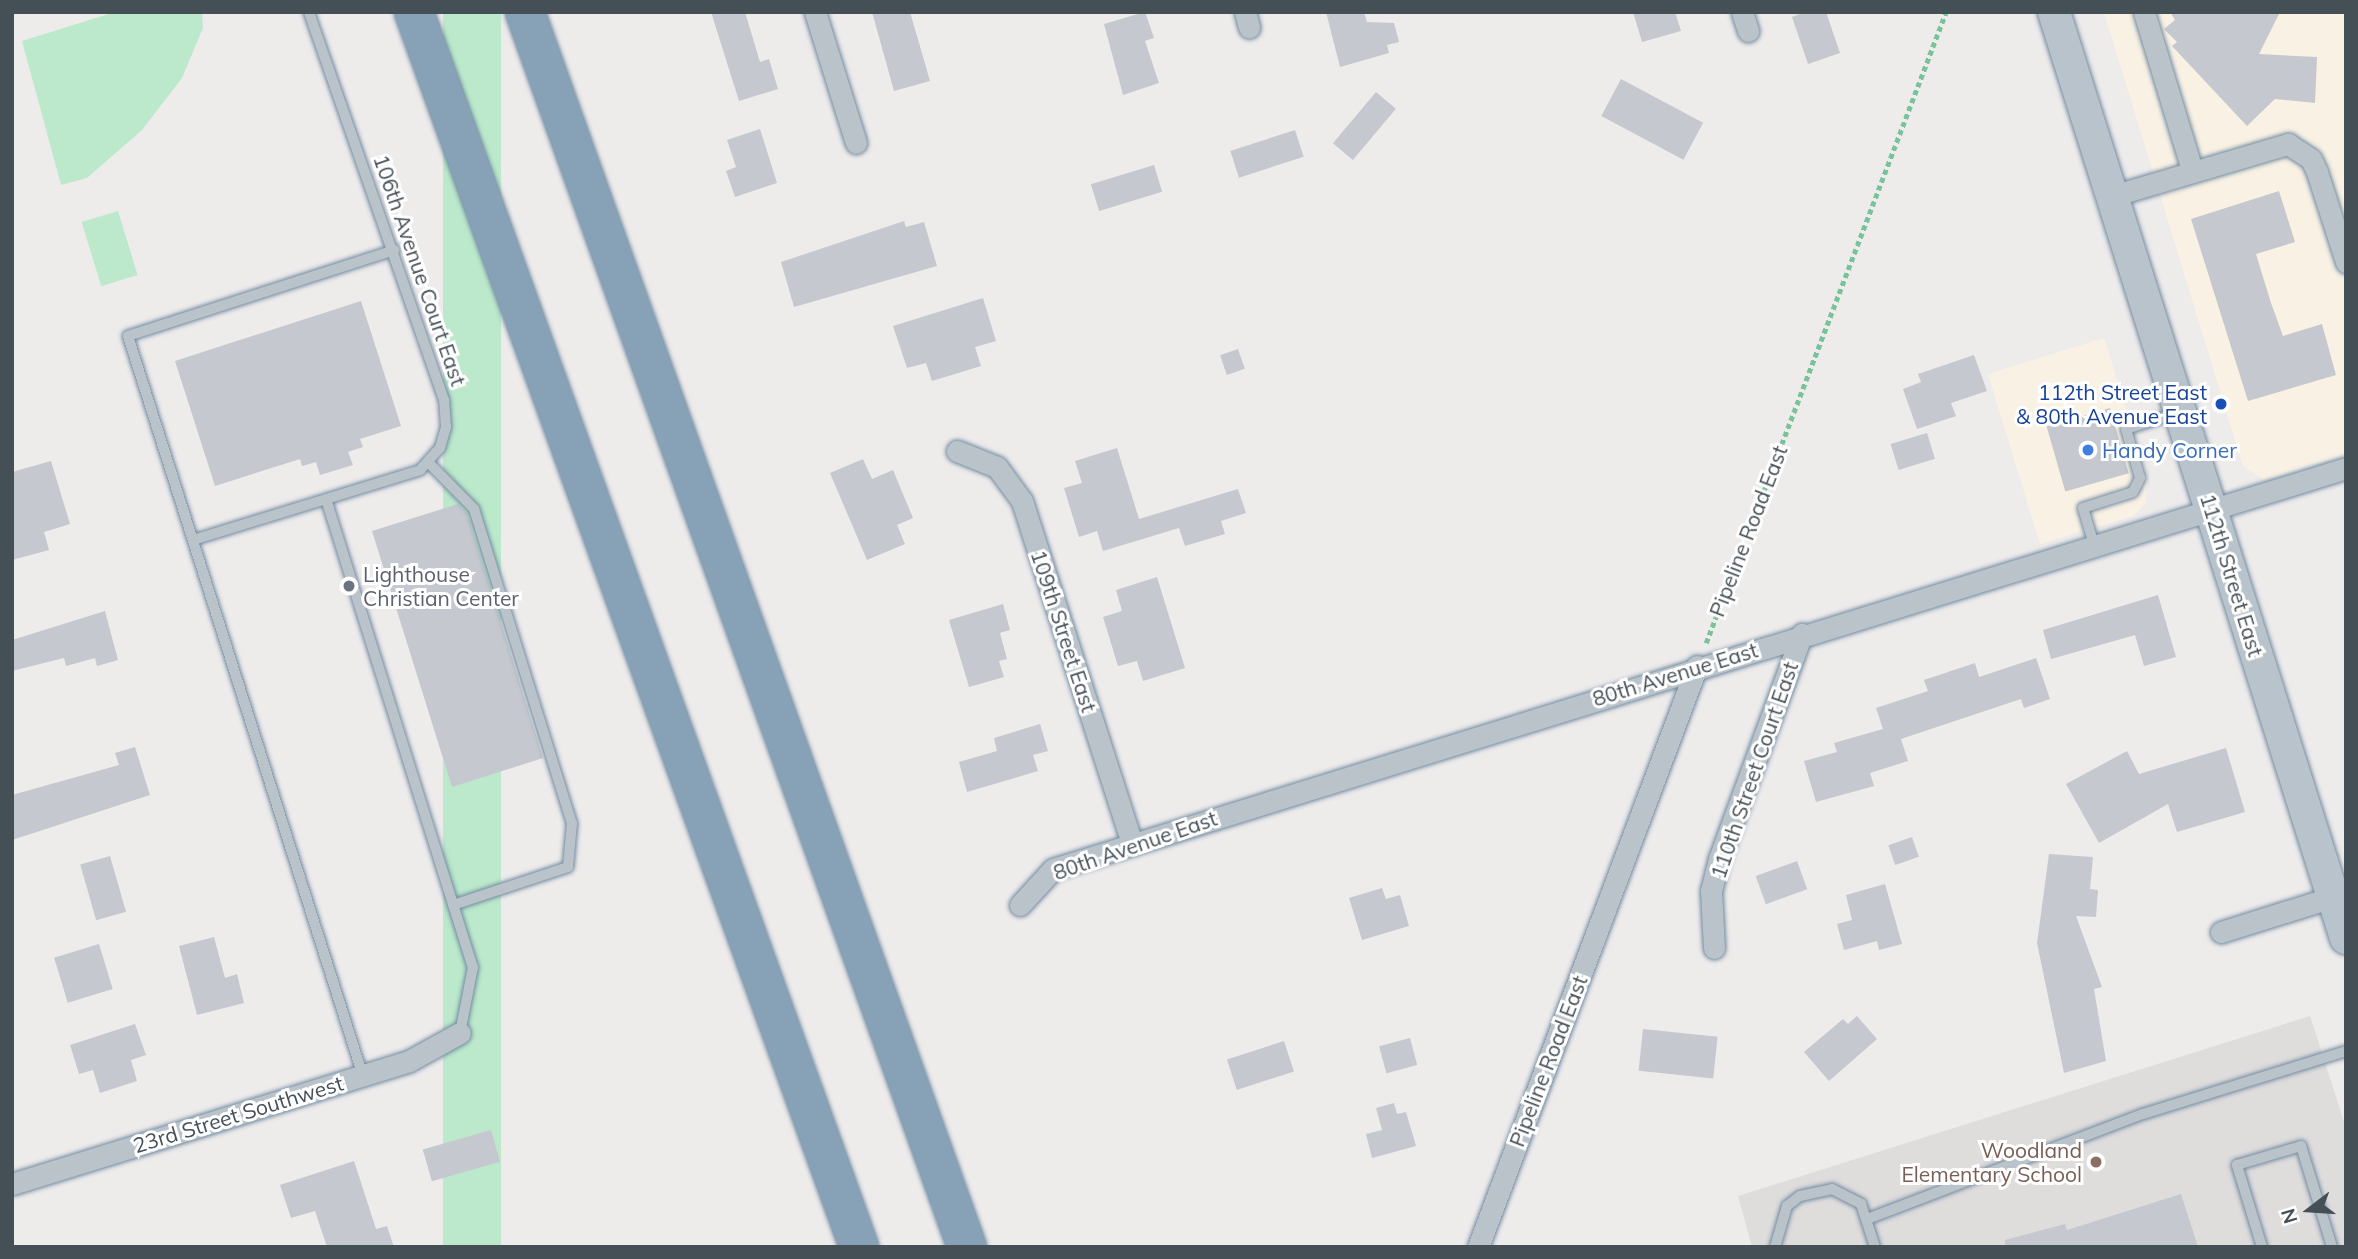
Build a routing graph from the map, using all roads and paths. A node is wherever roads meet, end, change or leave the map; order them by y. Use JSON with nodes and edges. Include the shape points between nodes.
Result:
{"nodes":[{"id":1,"x":309,"y":12,"type":"edge"},
{"id":2,"x":414,"y":12,"type":"edge"},
{"id":3,"x":525,"y":12,"type":"edge"},
{"id":4,"x":816,"y":12,"type":"edge"},
{"id":5,"x":1946,"y":12,"type":"edge"},
{"id":6,"x":2054,"y":12,"type":"edge"},
{"id":7,"x":2144,"y":12,"type":"edge"},
{"id":8,"x":856,"y":144,"type":"dead end"},
{"id":9,"x":2193,"y":170,"type":"junction"},
{"id":10,"x":2112,"y":196,"type":"junction"},
{"id":11,"x":2341,"y":233,"type":"edge"},
{"id":12,"x":394,"y":250,"type":"junction"},
{"id":13,"x":2346,"y":262,"type":"edge"},
{"id":14,"x":2180,"y":412,"type":"junction"},
{"id":15,"x":957,"y":451,"type":"dead end"},
{"id":16,"x":430,"y":464,"type":"junction"},
{"id":17,"x":2346,"y":468,"type":"edge"},
{"id":18,"x":326,"y":499,"type":"junction"},
{"id":19,"x":2211,"y":512,"type":"junction"},
{"id":20,"x":193,"y":540,"type":"junction"},
{"id":21,"x":2095,"y":548,"type":"junction"},
{"id":22,"x":1801,"y":635,"type":"junction"},
{"id":23,"x":1697,"y":666,"type":"junction"},
{"id":24,"x":1132,"y":843,"type":"junction"},
{"id":25,"x":2333,"y":897,"type":"junction"},
{"id":26,"x":453,"y":905,"type":"junction"},
{"id":27,"x":1020,"y":905,"type":"dead end"},
{"id":28,"x":2221,"y":932,"type":"dead end"},
{"id":29,"x":2346,"y":938,"type":"edge"},
{"id":30,"x":1714,"y":948,"type":"dead end"},
{"id":31,"x":460,"y":1033,"type":"joint"},
{"id":32,"x":2346,"y":1051,"type":"edge"},
{"id":33,"x":363,"y":1076,"type":"junction"},
{"id":34,"x":12,"y":1184,"type":"edge"},
{"id":35,"x":1870,"y":1217,"type":"junction"},
{"id":36,"x":859,"y":1247,"type":"edge"},
{"id":37,"x":967,"y":1247,"type":"edge"},
{"id":38,"x":1478,"y":1247,"type":"edge"},
{"id":39,"x":1775,"y":1247,"type":"edge"},
{"id":40,"x":1875,"y":1247,"type":"edge"},
{"id":41,"x":2262,"y":1247,"type":"edge"},
{"id":42,"x":2332,"y":1247,"type":"edge"}],
"edges":[{"from":1,"to":12,"type":"lane","name":"106th Avenue Court East"},
{"from":2,"to":36,"type":"highway"},
{"from":3,"to":37,"type":"highway"},
{"from":4,"to":8,"type":"street"},
{"from":5,"to":23,"type":"path","name":"Pipeline Road East"},
{"from":6,"to":10,"type":"main road","name":"112th Street East"},
{"from":7,"to":9,"type":"street"},
{"from":9,"to":10,"type":"street"},
{"from":9,"to":11,"type":"street","via":[[2288,144],[2311,159]]},
{"from":10,"to":14,"type":"main road","name":"112th Street East"},
{"from":11,"to":13,"type":"street"},
{"from":12,"to":16,"type":"lane","name":"106th Avenue Court East","via":[[446,411]]},
{"from":12,"to":20,"type":"lane","via":[[128,337]]},
{"from":14,"to":19,"type":"main road","name":"112th Street East"},
{"from":14,"to":21,"type":"lane","via":[[2126,429],[2140,478],[2133,492],[2083,508]]},
{"from":15,"to":24,"type":"street","name":"109th Street East","via":[[997,467],[1022,501]]},
{"from":16,"to":18,"type":"lane"},
{"from":16,"to":26,"type":"lane","via":[[474,509],[572,823],[568,867]]},
{"from":17,"to":19,"type":"street","name":"80th Avenue East"},
{"from":18,"to":20,"type":"lane"},
{"from":18,"to":26,"type":"lane"},
{"from":19,"to":21,"type":"street","name":"80th Avenue East"},
{"from":19,"to":25,"type":"main road","name":"112th Street East"},
{"from":20,"to":33,"type":"lane"},
{"from":21,"to":22,"type":"street","name":"80th Avenue East"},
{"from":22,"to":23,"type":"street","name":"80th Avenue East"},
{"from":22,"to":30,"type":"street","name":"110th Street Court East","via":[[1719,859],[1711,891]]},
{"from":23,"to":24,"type":"street","name":"80th Avenue East"},
{"from":23,"to":38,"type":"street","name":"Pipeline Road East"},
{"from":24,"to":27,"type":"street","name":"80th Avenue East","via":[[1053,869]]},
{"from":25,"to":28,"type":"street"},
{"from":25,"to":29,"type":"main road","name":"112th Street East"},
{"from":26,"to":31,"type":"lane","via":[[473,967]]},
{"from":31,"to":33,"type":"street","name":"23rd Street Southwest","via":[[409,1061]]},
{"from":32,"to":35,"type":"lane","via":[[2143,1114]]},
{"from":33,"to":34,"type":"street","name":"23rd Street Southwest"},
{"from":35,"to":39,"type":"lane","via":[[1847,1194],[1815,1190],[1787,1206]]},
{"from":35,"to":40,"type":"lane"},
{"from":41,"to":42,"type":"lane","via":[[2237,1165],[2301,1146]]}]}
